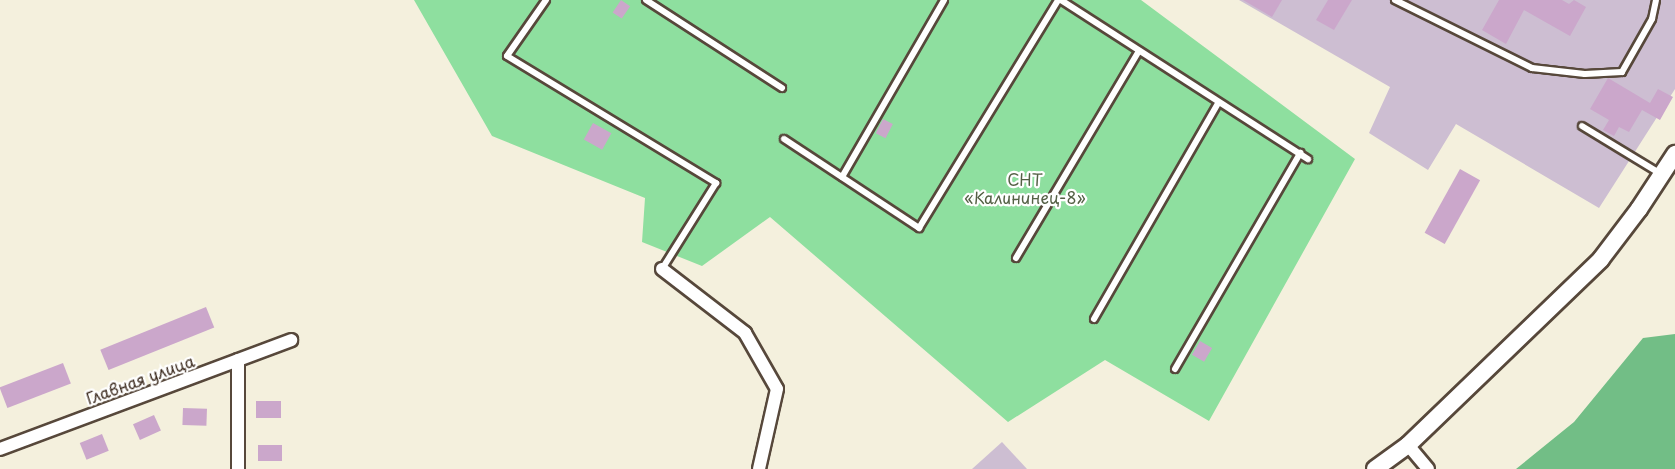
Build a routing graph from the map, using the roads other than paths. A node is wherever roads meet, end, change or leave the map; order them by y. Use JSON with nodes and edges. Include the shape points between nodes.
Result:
{"nodes":[{"id":1,"x":546,"y":0,"type":"edge"},
{"id":2,"x":646,"y":0,"type":"edge"},
{"id":3,"x":944,"y":0,"type":"edge"},
{"id":4,"x":1059,"y":0,"type":"edge"},
{"id":5,"x":1395,"y":0,"type":"edge"},
{"id":6,"x":1656,"y":0,"type":"edge"},
{"id":7,"x":1139,"y":51,"type":"junction"},
{"id":8,"x":782,"y":88,"type":"dead end"},
{"id":9,"x":1219,"y":102,"type":"junction"},
{"id":10,"x":1582,"y":126,"type":"dead end"},
{"id":11,"x":784,"y":139,"type":"dead end"},
{"id":12,"x":1300,"y":153,"type":"junction"},
{"id":13,"x":1675,"y":154,"type":"edge"},
{"id":14,"x":1308,"y":159,"type":"dead end"},
{"id":15,"x":1662,"y":174,"type":"junction"},
{"id":16,"x":842,"y":177,"type":"junction"},
{"id":17,"x":1016,"y":258,"type":"dead end"},
{"id":18,"x":662,"y":268,"type":"joint"},
{"id":19,"x":1094,"y":319,"type":"dead end"},
{"id":20,"x":291,"y":340,"type":"dead end"},
{"id":21,"x":238,"y":360,"type":"junction"},
{"id":22,"x":1175,"y":369,"type":"dead end"},
{"id":23,"x":1408,"y":445,"type":"junction"},
{"id":24,"x":0,"y":448,"type":"edge"},
{"id":25,"x":238,"y":469,"type":"edge"},
{"id":26,"x":759,"y":469,"type":"edge"},
{"id":27,"x":1375,"y":469,"type":"edge"},
{"id":28,"x":1428,"y":469,"type":"edge"}],
"edges":[{"from":1,"to":18,"type":"lane","via":[[507,56],[716,183]]},
{"from":2,"to":8,"type":"lane"},
{"from":3,"to":16,"type":"lane"},
{"from":4,"to":7,"type":"lane"},
{"from":4,"to":16,"type":"lane","via":[[919,228]]},
{"from":5,"to":6,"type":"lane","via":[[1532,68],[1585,74],[1622,72],[1652,19]]},
{"from":7,"to":9,"type":"lane"},
{"from":7,"to":17,"type":"lane"},
{"from":9,"to":12,"type":"lane"},
{"from":9,"to":19,"type":"lane"},
{"from":10,"to":15,"type":"lane"},
{"from":11,"to":16,"type":"lane"},
{"from":12,"to":14,"type":"lane"},
{"from":12,"to":22,"type":"lane"},
{"from":13,"to":15,"type":"main road"},
{"from":15,"to":23,"type":"main road","via":[[1600,259]]},
{"from":18,"to":26,"type":"street","via":[[745,333],[777,388]]},
{"from":20,"to":21,"type":"street","name":"Главная улица"},
{"from":21,"to":24,"type":"street","name":"Главная улица"},
{"from":21,"to":25,"type":"street"},
{"from":23,"to":27,"type":"main road"},
{"from":23,"to":28,"type":"street"}]}
